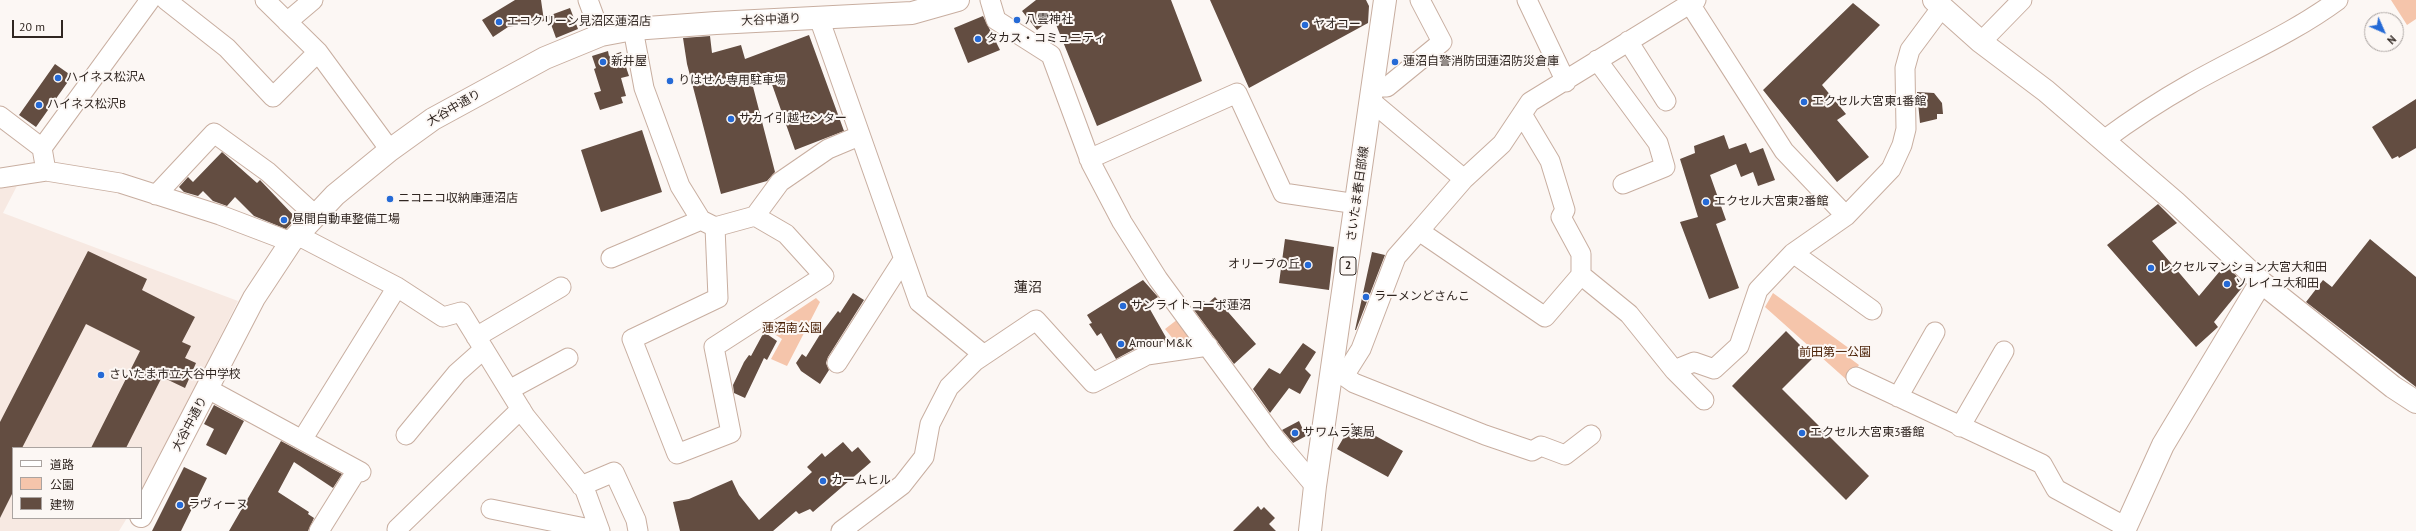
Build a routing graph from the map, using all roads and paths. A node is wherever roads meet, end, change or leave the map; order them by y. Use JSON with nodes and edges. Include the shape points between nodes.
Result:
{"nodes":[{"id":1,"x":150,"y":0,"type":"edge"},
{"id":2,"x":166,"y":0,"type":"edge"},
{"id":3,"x":265,"y":0,"type":"edge"},
{"id":4,"x":314,"y":0,"type":"edge"},
{"id":5,"x":588,"y":0,"type":"edge"},
{"id":6,"x":958,"y":0,"type":"edge"},
{"id":7,"x":990,"y":0,"type":"edge"},
{"id":8,"x":1385,"y":0,"type":"edge"},
{"id":9,"x":1420,"y":0,"type":"edge"},
{"id":10,"x":1527,"y":0,"type":"edge"},
{"id":11,"x":2022,"y":0,"type":"edge"},
{"id":12,"x":2333,"y":1,"type":"edge"},
{"id":13,"x":1938,"y":3,"type":"edge"},
{"id":14,"x":924,"y":4,"type":"edge"},
{"id":15,"x":1683,"y":4,"type":"edge"},
{"id":16,"x":819,"y":18,"type":"junction"},
{"id":17,"x":287,"y":22,"type":"junction"},
{"id":18,"x":633,"y":29,"type":"junction"},
{"id":19,"x":601,"y":34,"type":"junction"},
{"id":20,"x":1628,"y":41,"type":"junction"},
{"id":21,"x":1981,"y":42,"type":"junction"},
{"id":22,"x":318,"y":52,"type":"junction"},
{"id":23,"x":1597,"y":60,"type":"junction"},
{"id":24,"x":1566,"y":82,"type":"junction"},
{"id":25,"x":1372,"y":94,"type":"junction"},
{"id":26,"x":1666,"y":101,"type":"dead end"},
{"id":27,"x":1522,"y":114,"type":"junction"},
{"id":28,"x":0,"y":116,"type":"edge"},
{"id":29,"x":859,"y":136,"type":"junction"},
{"id":30,"x":2104,"y":140,"type":"junction"},
{"id":31,"x":42,"y":148,"type":"junction"},
{"id":32,"x":390,"y":150,"type":"junction"},
{"id":33,"x":1089,"y":159,"type":"junction"},
{"id":34,"x":46,"y":171,"type":"junction"},
{"id":35,"x":0,"y":178,"type":"edge"},
{"id":36,"x":1464,"y":179,"type":"junction"},
{"id":37,"x":1623,"y":184,"type":"dead end"},
{"id":38,"x":156,"y":195,"type":"junction"},
{"id":39,"x":1357,"y":204,"type":"junction"},
{"id":40,"x":316,"y":216,"type":"junction"},
{"id":41,"x":755,"y":216,"type":"junction"},
{"id":42,"x":1846,"y":216,"type":"junction"},
{"id":43,"x":708,"y":223,"type":"junction"},
{"id":44,"x":1419,"y":231,"type":"junction"},
{"id":45,"x":294,"y":238,"type":"junction"},
{"id":46,"x":1793,"y":254,"type":"junction"},
{"id":47,"x":611,"y":258,"type":"dead end"},
{"id":48,"x":903,"y":260,"type":"junction"},
{"id":49,"x":1581,"y":275,"type":"junction"},
{"id":50,"x":2261,"y":282,"type":"junction"},
{"id":51,"x":397,"y":287,"type":"junction"},
{"id":52,"x":561,"y":287,"type":"dead end"},
{"id":53,"x":1872,"y":310,"type":"dead end"},
{"id":54,"x":1935,"y":332,"type":"dead end"},
{"id":55,"x":480,"y":343,"type":"junction"},
{"id":56,"x":1208,"y":346,"type":"junction"},
{"id":57,"x":2004,"y":351,"type":"dead end"},
{"id":58,"x":984,"y":355,"type":"junction"},
{"id":59,"x":568,"y":358,"type":"dead end"},
{"id":60,"x":837,"y":363,"type":"dead end"},
{"id":61,"x":1674,"y":370,"type":"junction"},
{"id":62,"x":1338,"y":375,"type":"junction"},
{"id":63,"x":1856,"y":377,"type":"dead end"},
{"id":64,"x":208,"y":389,"type":"junction"},
{"id":65,"x":510,"y":390,"type":"junction"},
{"id":66,"x":1898,"y":397,"type":"junction"},
{"id":67,"x":1704,"y":400,"type":"dead end"},
{"id":68,"x":2416,"y":402,"type":"edge"},
{"id":69,"x":521,"y":409,"type":"junction"},
{"id":70,"x":1960,"y":427,"type":"junction"},
{"id":71,"x":406,"y":435,"type":"dead end"},
{"id":72,"x":1590,"y":435,"type":"dead end"},
{"id":73,"x":302,"y":440,"type":"junction"},
{"id":74,"x":581,"y":486,"type":"junction"},
{"id":75,"x":1315,"y":486,"type":"junction"},
{"id":76,"x":491,"y":509,"type":"dead end"},
{"id":77,"x":142,"y":513,"type":"edge"},
{"id":78,"x":139,"y":519,"type":"edge"},
{"id":79,"x":2125,"y":529,"type":"edge"},
{"id":80,"x":844,"y":530,"type":"edge"},
{"id":81,"x":133,"y":531,"type":"edge"},
{"id":82,"x":318,"y":531,"type":"edge"},
{"id":83,"x":399,"y":531,"type":"edge"},
{"id":84,"x":600,"y":531,"type":"edge"},
{"id":85,"x":638,"y":531,"type":"edge"},
{"id":86,"x":1310,"y":531,"type":"edge"}],
"edges":[{"from":1,"to":31,"type":"street"},
{"from":2,"to":22,"type":"street","via":[[227,48],[273,97]]},
{"from":3,"to":17,"type":"street"},
{"from":4,"to":17,"type":"street"},
{"from":5,"to":19,"type":"street"},
{"from":6,"to":14,"type":"street","name":"大谷中通り"},
{"from":7,"to":33,"type":"street","via":[[996,20],[1051,55]]},
{"from":8,"to":25,"type":"street","name":"さいたま春日部線","number":"2"},
{"from":9,"to":25,"type":"street","via":[[1442,42],[1387,87]]},
{"from":10,"to":24,"type":"street"},
{"from":11,"to":21,"type":"street"},
{"from":12,"to":30,"type":"street","via":[[2287,33],[2189,84]]},
{"from":13,"to":21,"type":"street"},
{"from":13,"to":42,"type":"street","via":[[1910,50],[1905,68],[1906,129],[1902,145],[1890,169]]},
{"from":14,"to":16,"type":"street","name":"大谷中通り","via":[[912,13]]},
{"from":15,"to":20,"type":"street"},
{"from":15,"to":42,"type":"street","via":[[1784,151]]},
{"from":16,"to":18,"type":"street","name":"大谷中通り"},
{"from":16,"to":29,"type":"street"},
{"from":17,"to":22,"type":"street"},
{"from":18,"to":19,"type":"street","name":"大谷中通り"},
{"from":18,"to":43,"type":"street","via":[[644,88],[680,186]]},
{"from":19,"to":32,"type":"street","name":"大谷中通り","via":[[545,58],[491,86],[433,119]]},
{"from":20,"to":23,"type":"street"},
{"from":20,"to":26,"type":"street"},
{"from":21,"to":30,"type":"street","via":[[2046,91]]},
{"from":22,"to":32,"type":"street"},
{"from":23,"to":24,"type":"street"},
{"from":23,"to":37,"type":"street","via":[[1658,144],[1665,167]]},
{"from":24,"to":27,"type":"street","via":[[1530,102]]},
{"from":25,"to":36,"type":"street"},
{"from":25,"to":39,"type":"street","name":"さいたま春日部線","number":"2"},
{"from":27,"to":36,"type":"street","via":[[1502,144]]},
{"from":27,"to":49,"type":"street","via":[[1550,161],[1565,210],[1561,217],[1581,254]]},
{"from":28,"to":31,"type":"street"},
{"from":29,"to":41,"type":"street","via":[[828,149],[780,182]]},
{"from":29,"to":48,"type":"street"},
{"from":30,"to":50,"type":"street","via":[[2226,246]]},
{"from":31,"to":34,"type":"street"},
{"from":32,"to":40,"type":"street","name":"大谷中通り","via":[[335,195]]},
{"from":33,"to":39,"type":"street","via":[[1237,93],[1283,193]]},
{"from":33,"to":56,"type":"street","via":[[1122,222],[1158,279]]},
{"from":34,"to":35,"type":"street"},
{"from":34,"to":38,"type":"street","via":[[120,183]]},
{"from":36,"to":44,"type":"street"},
{"from":38,"to":40,"type":"street","via":[[214,133],[268,172]]},
{"from":38,"to":45,"type":"street"},
{"from":39,"to":62,"type":"street","name":"さいたま春日部線","number":"2"},
{"from":40,"to":45,"type":"street","name":"大谷中通り"},
{"from":41,"to":43,"type":"street"},
{"from":41,"to":43,"type":"street","via":[[786,234],[824,276],[714,347],[731,433],[677,454],[632,339],[718,298]]},
{"from":42,"to":46,"type":"street"},
{"from":43,"to":47,"type":"street"},
{"from":44,"to":49,"type":"street","via":[[1546,317]]},
{"from":44,"to":62,"type":"street","via":[[1396,257],[1361,349]]},
{"from":45,"to":51,"type":"street"},
{"from":45,"to":64,"type":"street","name":"大谷中通り","via":[[254,298]]},
{"from":46,"to":53,"type":"street"},
{"from":46,"to":61,"type":"street","via":[[1758,290],[1739,346],[1714,369],[1694,362]]},
{"from":48,"to":58,"type":"street","via":[[919,302]]},
{"from":48,"to":60,"type":"street"},
{"from":49,"to":61,"type":"street","via":[[1629,314]]},
{"from":50,"to":68,"type":"street","via":[[2393,387]]},
{"from":50,"to":79,"type":"street","via":[[2163,445]]},
{"from":51,"to":55,"type":"street","via":[[443,317],[461,312]]},
{"from":51,"to":73,"type":"street"},
{"from":52,"to":55,"type":"street"},
{"from":54,"to":66,"type":"street"},
{"from":55,"to":65,"type":"street"},
{"from":55,"to":71,"type":"street"},
{"from":56,"to":58,"type":"street","via":[[1147,355],[1093,383],[1036,320]]},
{"from":56,"to":75,"type":"street","via":[[1277,441]]},
{"from":57,"to":70,"type":"street"},
{"from":58,"to":80,"type":"street","via":[[949,387],[930,424],[924,457],[902,485]]},
{"from":59,"to":65,"type":"street"},
{"from":61,"to":67,"type":"street"},
{"from":62,"to":72,"type":"street","via":[[1485,435],[1532,451],[1541,446],[1565,455]]},
{"from":62,"to":75,"type":"street","name":"さいたま春日部線","number":"2"},
{"from":63,"to":66,"type":"street"},
{"from":64,"to":73,"type":"street"},
{"from":64,"to":77,"type":"street","name":"大谷中通り"},
{"from":65,"to":69,"type":"street"},
{"from":66,"to":70,"type":"street"},
{"from":69,"to":74,"type":"street"},
{"from":69,"to":83,"type":"street","via":[[397,529]]},
{"from":70,"to":79,"type":"street","via":[[2042,464],[2056,489]]},
{"from":73,"to":82,"type":"street","via":[[359,471]]},
{"from":74,"to":84,"type":"street"},
{"from":74,"to":85,"type":"street","via":[[614,472],[636,520]]},
{"from":75,"to":86,"type":"street","name":"さいたま春日部線","number":"2"},
{"from":76,"to":84,"type":"street"},
{"from":78,"to":81,"type":"street","name":"大谷中通り"}]}
